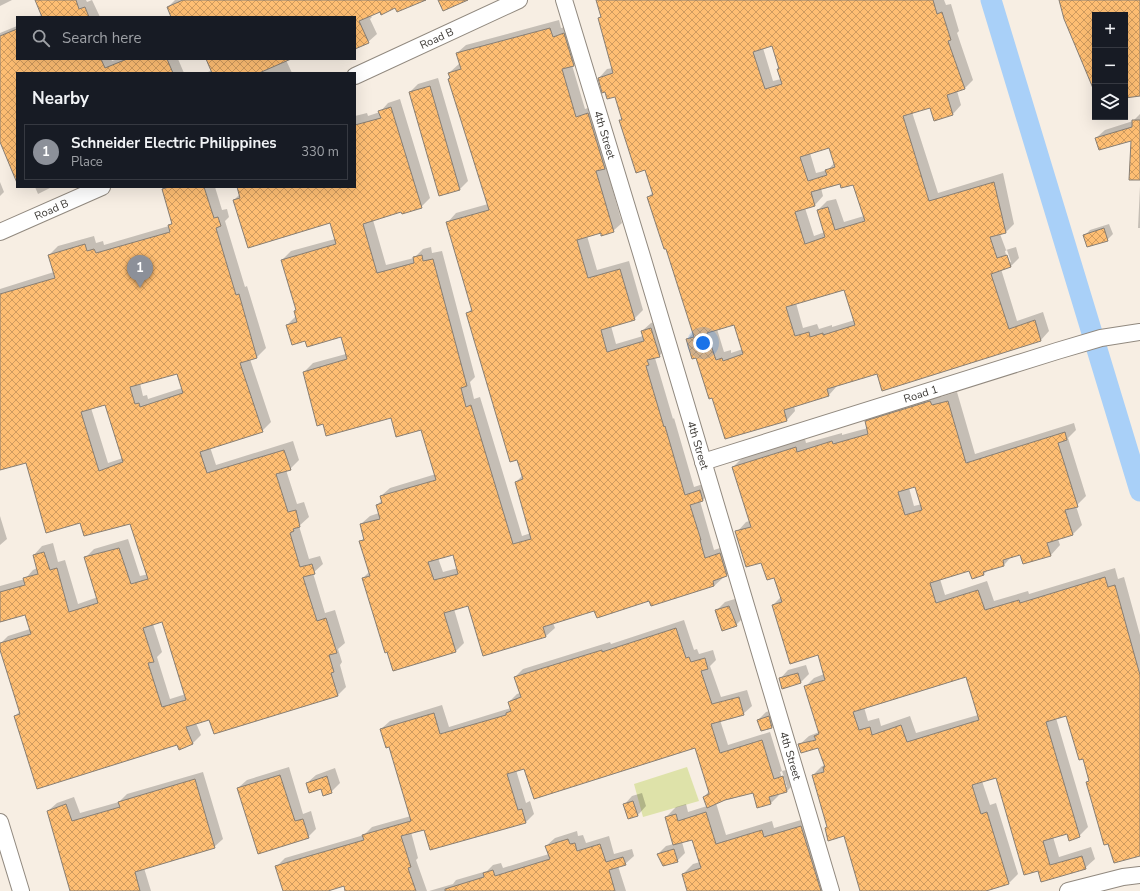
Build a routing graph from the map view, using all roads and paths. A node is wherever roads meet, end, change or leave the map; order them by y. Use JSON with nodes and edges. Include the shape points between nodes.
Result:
{"nodes":[{"id":1,"x":519,"y":0,"type":"edge"},
{"id":2,"x":564,"y":0,"type":"edge"},
{"id":3,"x":356,"y":76,"type":"edge"},
{"id":4,"x":100,"y":188,"type":"edge"},
{"id":5,"x":0,"y":232,"type":"edge"},
{"id":6,"x":1140,"y":332,"type":"edge"},
{"id":7,"x":703,"y":462,"type":"junction"},
{"id":8,"x":0,"y":822,"type":"edge"},
{"id":9,"x":1140,"y":875,"type":"edge"},
{"id":10,"x":21,"y":891,"type":"edge"},
{"id":11,"x":831,"y":891,"type":"edge"},
{"id":12,"x":1068,"y":891,"type":"edge"}],
"edges":[{"from":1,"to":3,"type":"street","name":"Road B"},
{"from":2,"to":7,"type":"street","name":"4th Street"},
{"from":4,"to":5,"type":"street","name":"Road B"},
{"from":6,"to":7,"type":"street","name":"Road 1","via":[[1095,339]]},
{"from":7,"to":11,"type":"street","name":"4th Street"},
{"from":8,"to":10,"type":"street"},
{"from":9,"to":12,"type":"street"}]}
